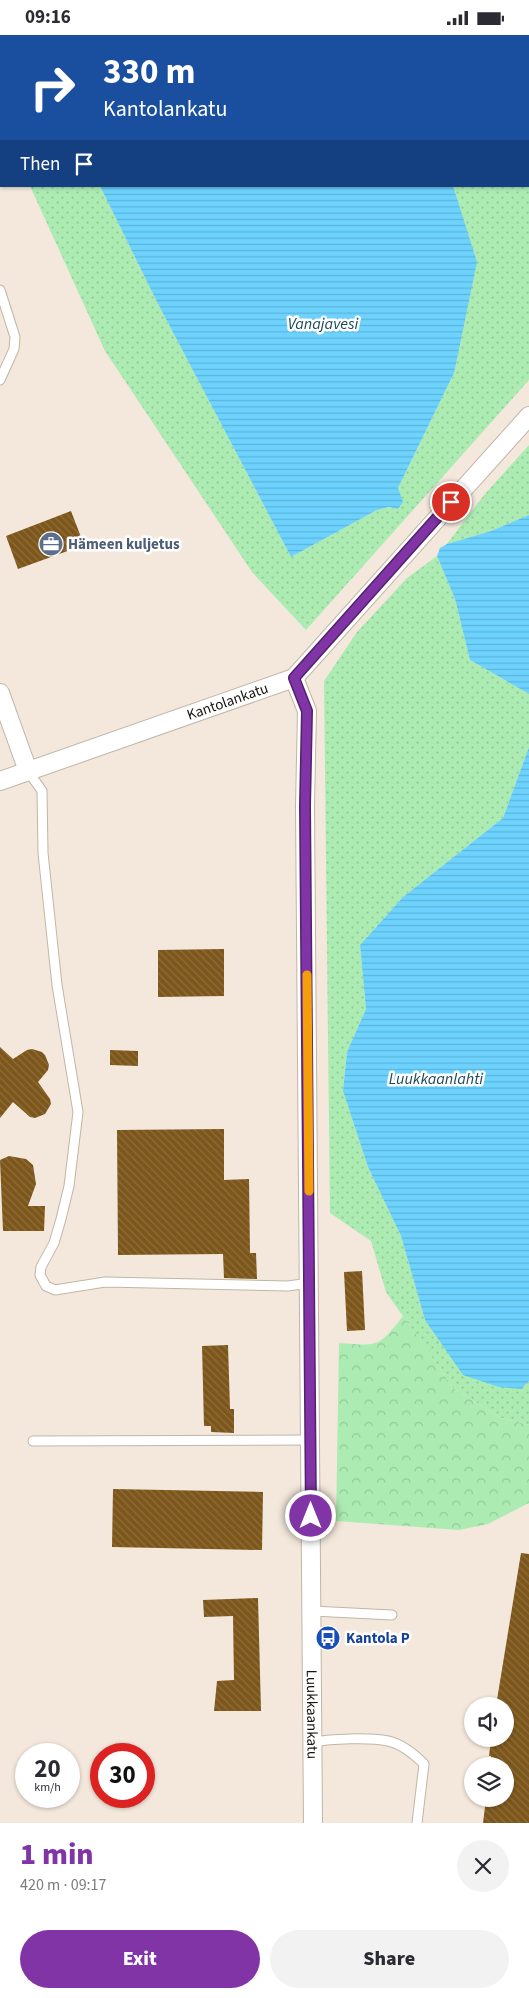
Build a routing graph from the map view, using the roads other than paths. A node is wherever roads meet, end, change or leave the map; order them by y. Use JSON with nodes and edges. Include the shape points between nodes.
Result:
{"nodes":[{"id":1,"x":0,"y":290,"type":"edge"},
{"id":2,"x":0,"y":381,"type":"edge"},
{"id":3,"x":529,"y":416,"type":"edge"},
{"id":4,"x":294,"y":678,"type":"junction"},
{"id":5,"x":0,"y":693,"type":"edge"},
{"id":6,"x":28,"y":771,"type":"junction"},
{"id":7,"x":0,"y":781,"type":"edge"},
{"id":8,"x":310,"y":1283,"type":"junction"},
{"id":9,"x":311,"y":1440,"type":"junction"},
{"id":10,"x":33,"y":1441,"type":"dead end"},
{"id":11,"x":312,"y":1611,"type":"junction"},
{"id":12,"x":392,"y":1615,"type":"dead end"},
{"id":13,"x":313,"y":1742,"type":"junction"},
{"id":14,"x":313,"y":1823,"type":"edge"},
{"id":15,"x":417,"y":1823,"type":"edge"}],
"edges":[{"from":1,"to":2,"type":"lane","via":[[15,337],[14,349]]},
{"from":3,"to":4,"type":"street","name":"Kantolankatu"},
{"from":4,"to":6,"type":"street","name":"Kantolankatu"},
{"from":4,"to":8,"type":"street","name":"Luukkaankatu","via":[[307,711]]},
{"from":5,"to":6,"type":"street"},
{"from":6,"to":7,"type":"street","name":"Kantolankatu"},
{"from":6,"to":8,"type":"lane","via":[[42,791],[43,853],[57,985],[78,1112],[69,1185],[54,1243],[40,1275],[46,1285],[56,1290],[105,1282],[288,1286]]},
{"from":8,"to":9,"type":"street","name":"Luukkaankatu"},
{"from":9,"to":10,"type":"lane"},
{"from":9,"to":11,"type":"street","name":"Luukkaankatu"},
{"from":11,"to":12,"type":"lane"},
{"from":11,"to":13,"type":"street","name":"Luukkaankatu"},
{"from":13,"to":14,"type":"street","name":"Luukkaankatu"},
{"from":13,"to":15,"type":"lane","via":[[329,1739],[389,1741],[411,1751],[424,1764]]}]}
